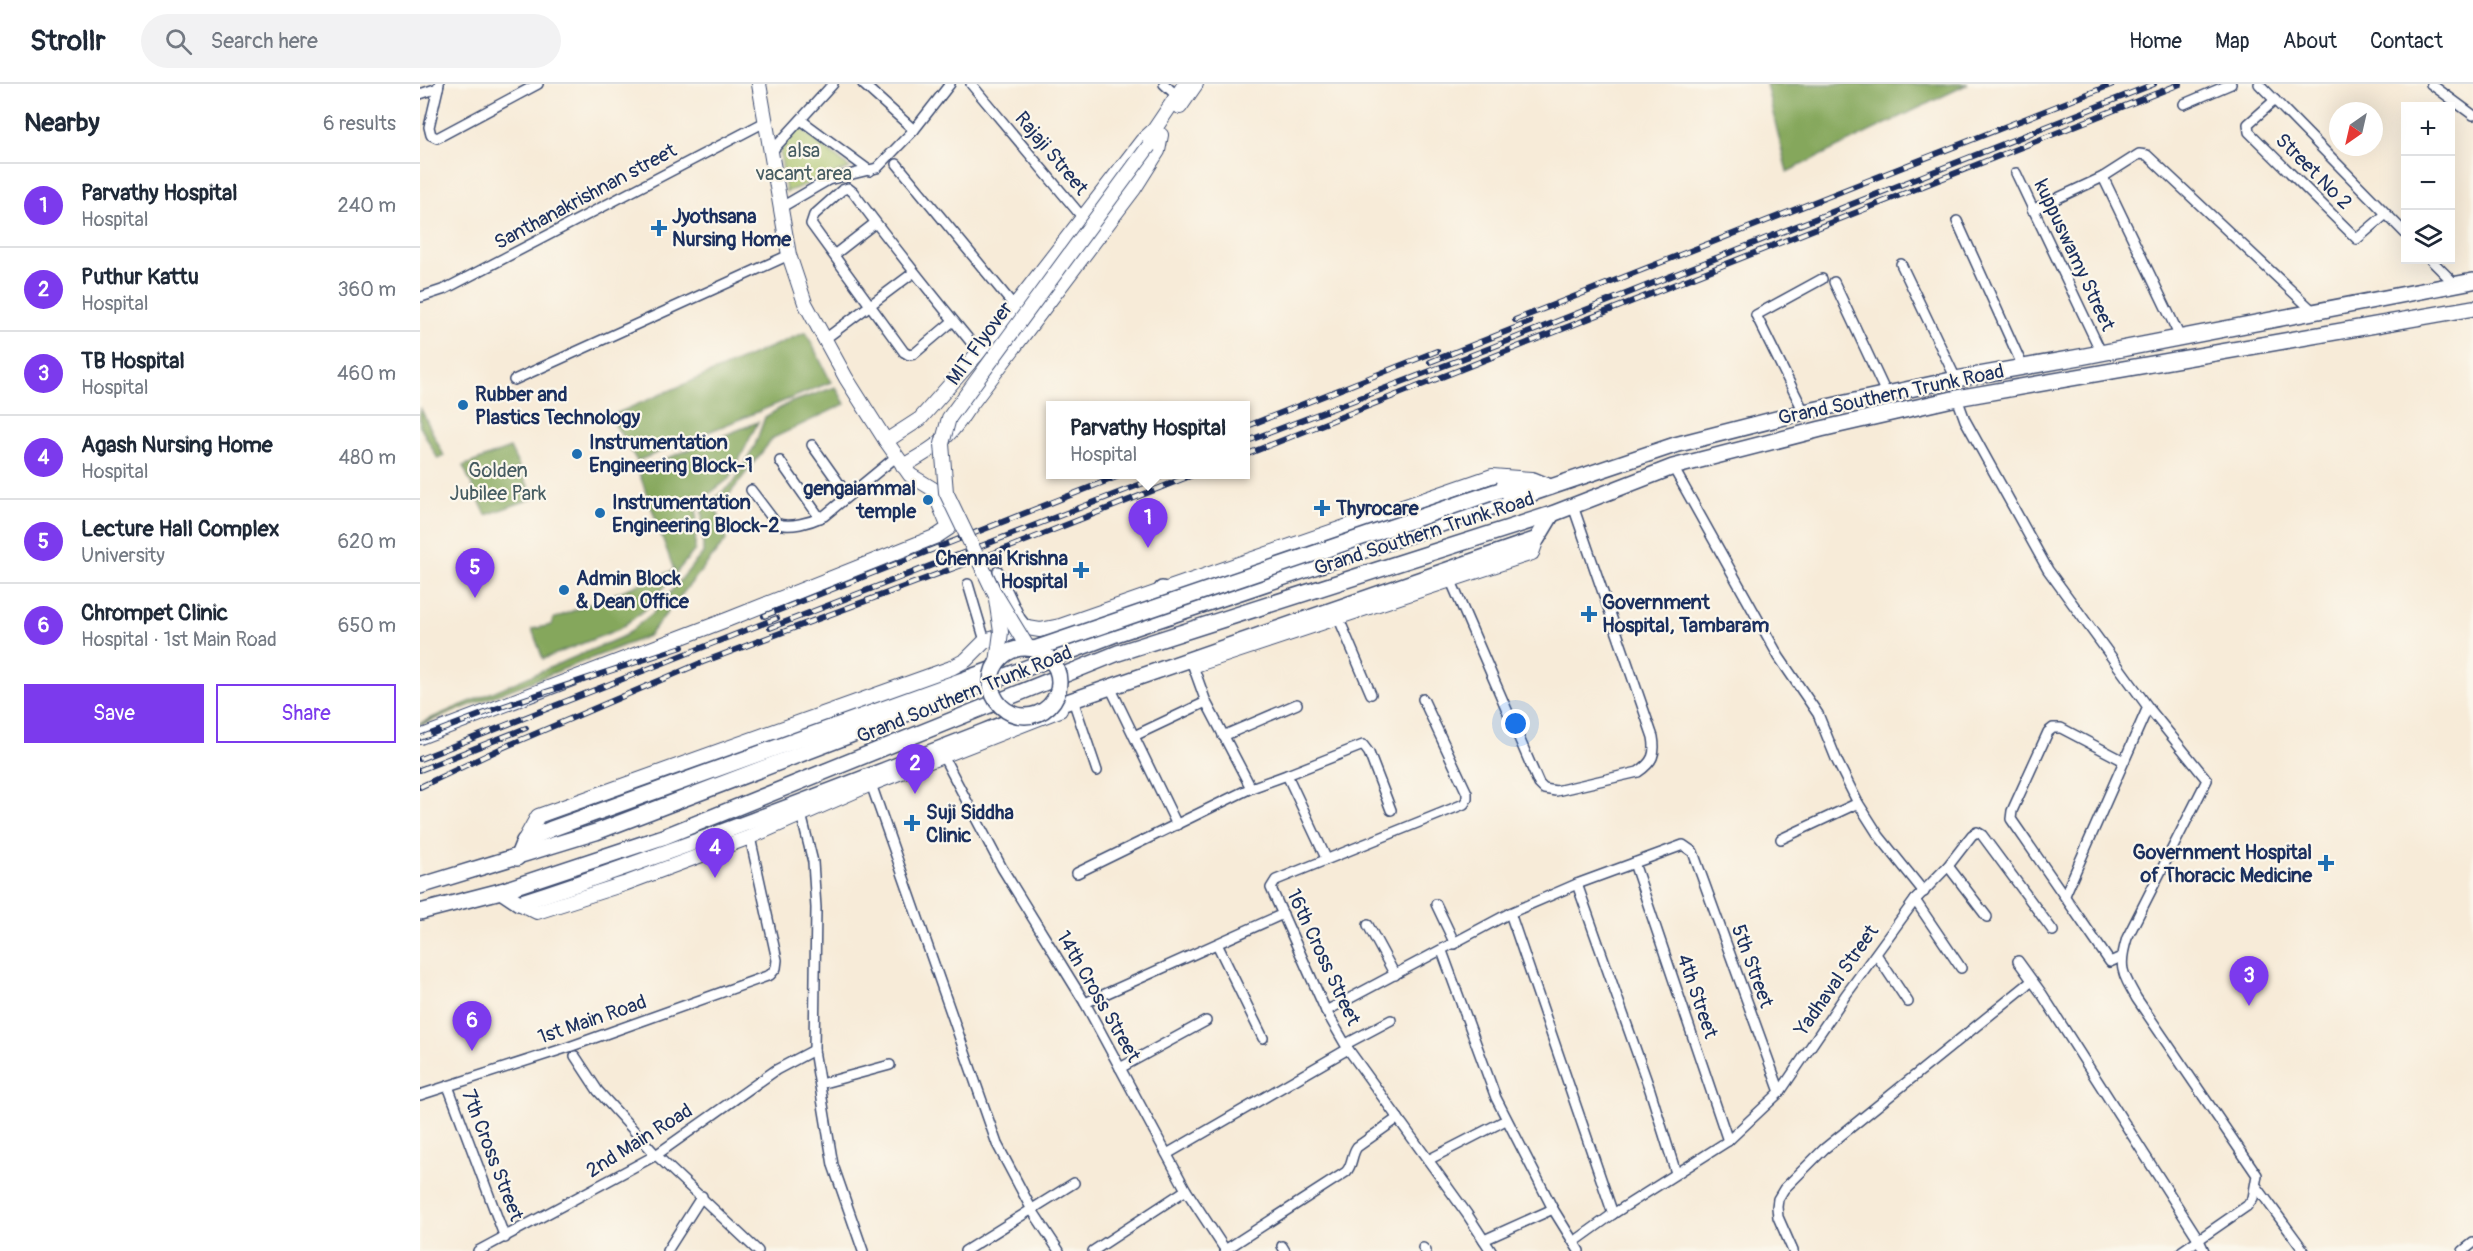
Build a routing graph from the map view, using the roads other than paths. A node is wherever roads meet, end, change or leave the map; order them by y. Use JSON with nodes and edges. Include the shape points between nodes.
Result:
{"nodes":[{"id":1,"x":538,"y":84,"type":"edge"},
{"id":2,"x":759,"y":84,"type":"edge"},
{"id":3,"x":833,"y":84,"type":"edge"},
{"id":4,"x":950,"y":84,"type":"edge"},
{"id":5,"x":971,"y":84,"type":"edge"},
{"id":6,"x":1164,"y":84,"type":"edge"},
{"id":7,"x":1185,"y":84,"type":"edge"},
{"id":8,"x":1196,"y":84,"type":"edge"},
{"id":9,"x":2231,"y":84,"type":"edge"},
{"id":10,"x":2259,"y":84,"type":"edge"},
{"id":11,"x":2436,"y":85,"type":"edge"},
{"id":12,"x":439,"y":86,"type":"edge"},
{"id":13,"x":868,"y":86,"type":"edge"},
{"id":14,"x":420,"y":94,"type":"edge"},
{"id":15,"x":1177,"y":96,"type":"junction"},
{"id":16,"x":2275,"y":100,"type":"junction"},
{"id":17,"x":2184,"y":105,"type":"dead end"},
{"id":18,"x":2473,"y":115,"type":"edge"},
{"id":19,"x":801,"y":120,"type":"junction"},
{"id":20,"x":765,"y":122,"type":"junction"},
{"id":21,"x":914,"y":130,"type":"junction"},
{"id":22,"x":1154,"y":138,"type":"junction"},
{"id":23,"x":771,"y":152,"type":"junction"},
{"id":24,"x":897,"y":164,"type":"dead end"},
{"id":25,"x":870,"y":171,"type":"junction"},
{"id":26,"x":2016,"y":173,"type":"dead end"},
{"id":27,"x":2103,"y":177,"type":"junction"},
{"id":28,"x":780,"y":208,"type":"junction"},
{"id":29,"x":2032,"y":210,"type":"junction"},
{"id":30,"x":2386,"y":214,"type":"junction"},
{"id":31,"x":1083,"y":218,"type":"junction"},
{"id":32,"x":1957,"y":221,"type":"dead end"},
{"id":33,"x":875,"y":223,"type":"junction"},
{"id":34,"x":2401,"y":229,"type":"edge"},
{"id":35,"x":789,"y":255,"type":"junction"},
{"id":36,"x":834,"y":255,"type":"junction"},
{"id":37,"x":1901,"y":264,"type":"dead end"},
{"id":38,"x":2435,"y":264,"type":"edge"},
{"id":39,"x":914,"y":273,"type":"junction"},
{"id":40,"x":1822,"y":279,"type":"dead end"},
{"id":41,"x":2473,"y":280,"type":"edge"},
{"id":42,"x":1834,"y":282,"type":"dead end"},
{"id":43,"x":2455,"y":284,"type":"junction"},
{"id":44,"x":421,"y":297,"type":"edge"},
{"id":45,"x":871,"y":305,"type":"junction"},
{"id":46,"x":1015,"y":307,"type":"junction"},
{"id":47,"x":2473,"y":308,"type":"edge"},
{"id":48,"x":2313,"y":311,"type":"junction"},
{"id":49,"x":953,"y":321,"type":"junction"},
{"id":50,"x":2180,"y":337,"type":"junction"},
{"id":51,"x":825,"y":339,"type":"junction"},
{"id":52,"x":979,"y":352,"type":"junction"},
{"id":53,"x":2101,"y":352,"type":"junction"},
{"id":54,"x":2024,"y":367,"type":"junction"},
{"id":55,"x":1956,"y":378,"type":"junction"},
{"id":56,"x":514,"y":380,"type":"dead end"},
{"id":57,"x":1886,"y":393,"type":"junction"},
{"id":58,"x":1957,"y":398,"type":"junction"},
{"id":59,"x":1804,"y":412,"type":"junction"},
{"id":60,"x":886,"y":441,"type":"junction"},
{"id":61,"x":812,"y":445,"type":"dead end"},
{"id":62,"x":780,"y":461,"type":"dead end"},
{"id":63,"x":903,"y":466,"type":"junction"},
{"id":64,"x":1673,"y":467,"type":"junction"},
{"id":65,"x":1533,"y":480,"type":"junction"},
{"id":66,"x":1550,"y":487,"type":"junction"},
{"id":67,"x":751,"y":490,"type":"dead end"},
{"id":68,"x":848,"y":496,"type":"junction"},
{"id":69,"x":1573,"y":506,"type":"junction"},
{"id":70,"x":1552,"y":514,"type":"junction"},
{"id":71,"x":820,"y":518,"type":"junction"},
{"id":72,"x":1531,"y":541,"type":"junction"},
{"id":73,"x":998,"y":571,"type":"dead end"},
{"id":74,"x":1451,"y":581,"type":"junction"},
{"id":75,"x":968,"y":584,"type":"dead end"},
{"id":76,"x":1162,"y":589,"type":"junction"},
{"id":77,"x":994,"y":592,"type":"junction"},
{"id":78,"x":1172,"y":615,"type":"junction"},
{"id":79,"x":1339,"y":619,"type":"junction"},
{"id":80,"x":1028,"y":628,"type":"junction"},
{"id":81,"x":985,"y":641,"type":"junction"},
{"id":82,"x":1031,"y":648,"type":"junction"},
{"id":83,"x":995,"y":666,"type":"junction"},
{"id":84,"x":1192,"y":666,"type":"junction"},
{"id":85,"x":1113,"y":693,"type":"junction"},
{"id":86,"x":1371,"y":694,"type":"dead end"},
{"id":87,"x":1424,"y":699,"type":"dead end"},
{"id":88,"x":1206,"y":702,"type":"junction"},
{"id":89,"x":1298,"y":704,"type":"dead end"},
{"id":90,"x":1075,"y":706,"type":"junction"},
{"id":91,"x":2148,"y":707,"type":"junction"},
{"id":92,"x":1047,"y":709,"type":"junction"},
{"id":93,"x":1024,"y":716,"type":"junction"},
{"id":94,"x":1134,"y":736,"type":"junction"},
{"id":95,"x":1223,"y":736,"type":"junction"},
{"id":96,"x":420,"y":737,"type":"edge"},
{"id":97,"x":943,"y":756,"type":"junction"},
{"id":98,"x":2124,"y":761,"type":"junction"},
{"id":99,"x":1097,"y":771,"type":"dead end"},
{"id":100,"x":1287,"y":775,"type":"junction"},
{"id":101,"x":871,"y":784,"type":"junction"},
{"id":102,"x":1251,"y":789,"type":"junction"},
{"id":103,"x":1858,"y":803,"type":"junction"},
{"id":104,"x":1391,"y":810,"type":"dead end"},
{"id":105,"x":801,"y":814,"type":"junction"},
{"id":106,"x":1177,"y":825,"type":"junction"},
{"id":107,"x":750,"y":837,"type":"junction"},
{"id":108,"x":1781,"y":838,"type":"dead end"},
{"id":109,"x":524,"y":841,"type":"junction"},
{"id":110,"x":518,"y":858,"type":"junction"},
{"id":111,"x":1326,"y":858,"type":"junction"},
{"id":112,"x":1634,"y":863,"type":"junction"},
{"id":113,"x":1948,"y":866,"type":"junction"},
{"id":114,"x":1077,"y":873,"type":"dead end"},
{"id":115,"x":1577,"y":884,"type":"junction"},
{"id":116,"x":420,"y":886,"type":"edge"},
{"id":117,"x":501,"y":891,"type":"junction"},
{"id":118,"x":1924,"y":892,"type":"junction"},
{"id":119,"x":2065,"y":895,"type":"junction"},
{"id":120,"x":1915,"y":900,"type":"junction"},
{"id":121,"x":519,"y":903,"type":"junction"},
{"id":122,"x":1436,"y":904,"type":"dead end"},
{"id":123,"x":420,"y":912,"type":"edge"},
{"id":124,"x":1510,"y":913,"type":"junction"},
{"id":125,"x":1284,"y":914,"type":"junction"},
{"id":126,"x":1987,"y":916,"type":"dead end"},
{"id":127,"x":1368,"y":925,"type":"dead end"},
{"id":128,"x":2053,"y":932,"type":"dead end"},
{"id":129,"x":1216,"y":944,"type":"junction"},
{"id":130,"x":1455,"y":944,"type":"junction"},
{"id":131,"x":1442,"y":951,"type":"junction"},
{"id":132,"x":1876,"y":954,"type":"junction"},
{"id":133,"x":2121,"y":957,"type":"junction"},
{"id":134,"x":2018,"y":960,"type":"dead end"},
{"id":135,"x":1961,"y":968,"type":"dead end"},
{"id":136,"x":1395,"y":975,"type":"junction"},
{"id":137,"x":2032,"y":981,"type":"junction"},
{"id":138,"x":1908,"y":1002,"type":"dead end"},
{"id":139,"x":1085,"y":1003,"type":"junction"},
{"id":140,"x":1326,"y":1011,"type":"junction"},
{"id":141,"x":1391,"y":1020,"type":"dead end"},
{"id":142,"x":1206,"y":1021,"type":"dead end"},
{"id":143,"x":1263,"y":1038,"type":"dead end"},
{"id":144,"x":1347,"y":1046,"type":"junction"},
{"id":145,"x":814,"y":1050,"type":"junction"},
{"id":146,"x":575,"y":1056,"type":"dead end"},
{"id":147,"x":890,"y":1065,"type":"dead end"},
{"id":148,"x":1120,"y":1068,"type":"junction"},
{"id":149,"x":820,"y":1084,"type":"junction"},
{"id":150,"x":448,"y":1086,"type":"junction"},
{"id":151,"x":1780,"y":1092,"type":"junction"},
{"id":152,"x":420,"y":1095,"type":"edge"},
{"id":153,"x":1398,"y":1118,"type":"junction"},
{"id":154,"x":1502,"y":1122,"type":"dead end"},
{"id":155,"x":1728,"y":1141,"type":"junction"},
{"id":156,"x":1167,"y":1154,"type":"junction"},
{"id":157,"x":656,"y":1155,"type":"junction"},
{"id":158,"x":1428,"y":1160,"type":"junction"},
{"id":159,"x":1676,"y":1173,"type":"junction"},
{"id":160,"x":1074,"y":1183,"type":"dead end"},
{"id":161,"x":2257,"y":1187,"type":"junction"},
{"id":162,"x":1186,"y":1190,"type":"junction"},
{"id":163,"x":702,"y":1196,"type":"junction"},
{"id":164,"x":1553,"y":1209,"type":"junction"},
{"id":165,"x":1032,"y":1210,"type":"junction"},
{"id":166,"x":1613,"y":1214,"type":"junction"},
{"id":167,"x":505,"y":1238,"type":"junction"},
{"id":168,"x":1484,"y":1239,"type":"junction"},
{"id":169,"x":2199,"y":1240,"type":"junction"},
{"id":170,"x":2473,"y":1243,"type":"edge"},
{"id":171,"x":1577,"y":1248,"type":"edge"},
{"id":172,"x":1226,"y":1250,"type":"edge"},
{"id":173,"x":478,"y":1251,"type":"edge"},
{"id":174,"x":668,"y":1251,"type":"edge"},
{"id":175,"x":758,"y":1251,"type":"edge"},
{"id":176,"x":863,"y":1251,"type":"edge"},
{"id":177,"x":965,"y":1251,"type":"edge"},
{"id":178,"x":1059,"y":1251,"type":"edge"},
{"id":179,"x":1093,"y":1251,"type":"edge"},
{"id":180,"x":1491,"y":1251,"type":"edge"},
{"id":181,"x":1793,"y":1251,"type":"edge"},
{"id":182,"x":2182,"y":1251,"type":"edge"},
{"id":183,"x":2204,"y":1251,"type":"edge"},
{"id":184,"x":2304,"y":1251,"type":"edge"},
{"id":185,"x":2463,"y":1251,"type":"edge"}],
"edges":[{"from":1,"to":12,"type":"street","via":[[437,138],[429,133]]},
{"from":2,"to":20,"type":"street"},
{"from":3,"to":19,"type":"street"},
{"from":4,"to":21,"type":"street"},
{"from":5,"to":31,"type":"street","name":"Rajaji Street"},
{"from":6,"to":15,"type":"street"},
{"from":7,"to":15,"type":"street"},
{"from":8,"to":22,"type":"street"},
{"from":9,"to":17,"type":"street"},
{"from":10,"to":16,"type":"street"},
{"from":11,"to":18,"type":"street"},
{"from":12,"to":14,"type":"street"},
{"from":13,"to":21,"type":"street"},
{"from":15,"to":22,"type":"street"},
{"from":16,"to":30,"type":"street"},
{"from":16,"to":30,"type":"street","name":"Street No 2","via":[[2248,124],[2249,132],[2357,240]]},
{"from":19,"to":23,"type":"street"},
{"from":19,"to":25,"type":"street"},
{"from":20,"to":23,"type":"street"},
{"from":20,"to":44,"type":"street","name":"Santhanakrishnan street","via":[[445,289]]},
{"from":21,"to":25,"type":"street"},
{"from":22,"to":31,"type":"street","via":[[1142,141]]},
{"from":22,"to":63,"type":"street","via":[[1158,152],[1134,189],[951,435]]},
{"from":22,"to":77,"type":"street","name":"MIT Flyover","bridge":true,"via":[[949,418],[942,444],[946,492]]},
{"from":23,"to":28,"type":"street"},
{"from":24,"to":46,"type":"street"},
{"from":25,"to":28,"type":"street","via":[[828,180]]},
{"from":26,"to":29,"type":"street","name":"kuppuswamy Street"},
{"from":27,"to":29,"type":"street"},
{"from":27,"to":48,"type":"street","via":[[2139,154],[2147,155]]},
{"from":27,"to":50,"type":"street"},
{"from":28,"to":35,"type":"street"},
{"from":29,"to":53,"type":"street","name":"kuppuswamy Street"},
{"from":30,"to":34,"type":"street"},
{"from":31,"to":46,"type":"street"},
{"from":32,"to":54,"type":"street"},
{"from":33,"to":36,"type":"street"},
{"from":33,"to":36,"type":"street","via":[[853,192],[842,190],[811,220]]},
{"from":33,"to":39,"type":"street"},
{"from":35,"to":51,"type":"street","via":[[805,303]]},
{"from":35,"to":56,"type":"street"},
{"from":36,"to":45,"type":"street"},
{"from":37,"to":55,"type":"street"},
{"from":38,"to":43,"type":"street"},
{"from":39,"to":45,"type":"street"},
{"from":39,"to":49,"type":"street"},
{"from":40,"to":59,"type":"street","via":[[1756,315]]},
{"from":41,"to":43,"type":"main road","name":"Grand Southern Trunk Road"},
{"from":42,"to":57,"type":"street"},
{"from":43,"to":48,"type":"main road","name":"Grand Southern Trunk Road"},
{"from":45,"to":49,"type":"street","via":[[909,355]]},
{"from":45,"to":51,"type":"street"},
{"from":46,"to":52,"type":"street"},
{"from":47,"to":58,"type":"main road","name":"Grand Southern Trunk Road"},
{"from":48,"to":50,"type":"main road","name":"Grand Southern Trunk Road"},
{"from":49,"to":52,"type":"street"},
{"from":50,"to":53,"type":"main road","name":"Grand Southern Trunk Road"},
{"from":51,"to":60,"type":"street"},
{"from":52,"to":60,"type":"street","via":[[920,419]]},
{"from":53,"to":54,"type":"main road","name":"Grand Southern Trunk Road"},
{"from":54,"to":55,"type":"main road","name":"Grand Southern Trunk Road"},
{"from":55,"to":57,"type":"main road","name":"Grand Southern Trunk Road"},
{"from":57,"to":59,"type":"main road","name":"Grand Southern Trunk Road"},
{"from":58,"to":64,"type":"main road","name":"Grand Southern Trunk Road"},
{"from":58,"to":91,"type":"street","via":[[1965,420],[2048,570]]},
{"from":59,"to":66,"type":"main road","name":"Grand Southern Trunk Road","via":[[1675,446]]},
{"from":60,"to":63,"type":"street"},
{"from":61,"to":68,"type":"street"},
{"from":62,"to":71,"type":"street"},
{"from":63,"to":68,"type":"street"},
{"from":63,"to":96,"type":"street","via":[[933,489],[947,519],[946,532]]},
{"from":64,"to":69,"type":"main road","name":"Grand Southern Trunk Road"},
{"from":64,"to":103,"type":"street","via":[[1779,657],[1818,714]]},
{"from":65,"to":66,"type":"main road"},
{"from":65,"to":76,"type":"street","via":[[1491,476],[1230,561]]},
{"from":65,"to":82,"type":"main road","bridge":true},
{"from":66,"to":78,"type":"main road","name":"Grand Southern Trunk Road"},
{"from":67,"to":71,"type":"street","via":[[773,521],[781,525]]},
{"from":68,"to":71,"type":"street"},
{"from":69,"to":70,"type":"main road","name":"Grand Southern Trunk Road"},
{"from":69,"to":74,"type":"street","via":[[1653,737],[1653,757],[1638,772],[1556,791],[1539,784]]},
{"from":70,"to":72,"type":"main road"},
{"from":70,"to":117,"type":"main road","name":"Grand Southern Trunk Road","via":[[1118,654],[663,837]]},
{"from":72,"to":74,"type":"street","via":[[1532,553]]},
{"from":72,"to":92,"type":"main road"},
{"from":73,"to":80,"type":"street"},
{"from":74,"to":79,"type":"street"},
{"from":75,"to":81,"type":"street"},
{"from":76,"to":78,"type":"main road"},
{"from":76,"to":80,"type":"street","via":[[1060,626]]},
{"from":77,"to":82,"type":"street","name":"MIT Flyover","bridge":true},
{"from":77,"to":83,"type":"street","name":"MIT Flyover","bridge":true,"via":[[1001,632]]},
{"from":78,"to":110,"type":"main road","name":"Grand Southern Trunk Road"},
{"from":79,"to":84,"type":"street"},
{"from":79,"to":86,"type":"street"},
{"from":80,"to":81,"type":"street"},
{"from":81,"to":109,"type":"street","via":[[966,660],[951,668],[538,816]]},
{"from":82,"to":83,"type":"main road","bridge":true,"via":[[1010,651]]},
{"from":82,"to":92,"type":"main road","bridge":true,"via":[[1052,660],[1060,680],[1059,691]]},
{"from":83,"to":93,"type":"main road","bridge":true,"via":[[991,680],[997,701],[1004,709]]},
{"from":83,"to":109,"type":"main road"},
{"from":84,"to":85,"type":"street"},
{"from":84,"to":88,"type":"street"},
{"from":85,"to":90,"type":"street"},
{"from":85,"to":94,"type":"street"},
{"from":87,"to":111,"type":"street","name":"16th Cross Street","via":[[1467,793],[1464,804]]},
{"from":88,"to":94,"type":"street"},
{"from":88,"to":95,"type":"street"},
{"from":89,"to":95,"type":"street"},
{"from":90,"to":97,"type":"street"},
{"from":90,"to":99,"type":"street"},
{"from":91,"to":98,"type":"street"},
{"from":91,"to":133,"type":"street","via":[[2207,780]]},
{"from":92,"to":93,"type":"main road","bridge":true},
{"from":93,"to":121,"type":"main road","via":[[691,845]]},
{"from":94,"to":106,"type":"street"},
{"from":95,"to":102,"type":"street"},
{"from":97,"to":101,"type":"street"},
{"from":97,"to":139,"type":"street","name":"14th Cross Street","via":[[1002,868]]},
{"from":98,"to":119,"type":"street"},
{"from":98,"to":119,"type":"street","via":[[2061,728],[2053,728],[2016,802],[2011,819],[2014,827]]},
{"from":100,"to":102,"type":"street"},
{"from":100,"to":104,"type":"street","via":[[1362,745],[1370,753]]},
{"from":100,"to":111,"type":"street"},
{"from":101,"to":105,"type":"street"},
{"from":101,"to":165,"type":"street","via":[[997,1144]]},
{"from":102,"to":106,"type":"street"},
{"from":103,"to":108,"type":"street"},
{"from":103,"to":118,"type":"street"},
{"from":105,"to":107,"type":"street"},
{"from":105,"to":145,"type":"street","via":[[813,862],[816,908]]},
{"from":106,"to":114,"type":"street"},
{"from":107,"to":121,"type":"street","via":[[537,912]]},
{"from":107,"to":150,"type":"street","name":"1st Main Road","via":[[777,960],[773,973]]},
{"from":109,"to":110,"type":"main road"},
{"from":110,"to":116,"type":"main road","name":"Grand Southern Trunk Road"},
{"from":111,"to":125,"type":"street","name":"16th Cross Street","via":[[1272,885]]},
{"from":112,"to":115,"type":"street"},
{"from":112,"to":151,"type":"street","name":"5th Street","via":[[1683,844],[1693,852]]},
{"from":112,"to":155,"type":"street","name":"4th Street"},
{"from":113,"to":118,"type":"street","name":"Yadhaval Street"},
{"from":113,"to":126,"type":"street"},
{"from":113,"to":128,"type":"street","name":"Yadhaval Street","via":[[1972,835],[1982,835]]},
{"from":115,"to":124,"type":"street"},
{"from":115,"to":159,"type":"street"},
{"from":117,"to":121,"type":"main road"},
{"from":117,"to":123,"type":"main road","name":"Grand Southern Trunk Road"},
{"from":118,"to":120,"type":"street","name":"Yadhaval Street"},
{"from":119,"to":133,"type":"street","via":[[2110,962]]},
{"from":120,"to":132,"type":"street","name":"Yadhaval Street"},
{"from":120,"to":135,"type":"street"},
{"from":122,"to":130,"type":"street"},
{"from":124,"to":130,"type":"street"},
{"from":124,"to":166,"type":"street"},
{"from":125,"to":129,"type":"street"},
{"from":125,"to":140,"type":"street","name":"16th Cross Street"},
{"from":127,"to":136,"type":"street"},
{"from":129,"to":139,"type":"street"},
{"from":129,"to":143,"type":"street"},
{"from":130,"to":131,"type":"street"},
{"from":131,"to":136,"type":"street"},
{"from":131,"to":164,"type":"street","via":[[1496,1098]]},
{"from":132,"to":138,"type":"street"},
{"from":132,"to":151,"type":"street","name":"Yadhaval Street"},
{"from":133,"to":161,"type":"street","via":[[2126,980],[2257,1175]]},
{"from":134,"to":137,"type":"street"},
{"from":136,"to":140,"type":"street"},
{"from":137,"to":169,"type":"street"},
{"from":137,"to":181,"type":"street","via":[[1824,1149],[1784,1189],[1778,1199],[1778,1217]]},
{"from":139,"to":148,"type":"street","name":"14th Cross Street"},
{"from":140,"to":144,"type":"street","name":"16th Cross Street"},
{"from":141,"to":144,"type":"street"},
{"from":142,"to":148,"type":"street"},
{"from":144,"to":153,"type":"street","name":"16th Cross Street"},
{"from":144,"to":156,"type":"street"},
{"from":145,"to":149,"type":"street"},
{"from":145,"to":157,"type":"street","name":"2nd Main Road","via":[[776,1070]]},
{"from":146,"to":157,"type":"street","via":[[598,1092]]},
{"from":147,"to":149,"type":"street"},
{"from":148,"to":156,"type":"street","name":"14th Cross Street"},
{"from":149,"to":176,"type":"street","via":[[833,1166]]},
{"from":150,"to":152,"type":"street","name":"1st Main Road"},
{"from":150,"to":167,"type":"street","name":"7th Cross Street"},
{"from":151,"to":155,"type":"street","name":"Yadhaval Street"},
{"from":153,"to":158,"type":"street","name":"16th Cross Street"},
{"from":153,"to":172,"type":"street","via":[[1357,1147],[1346,1172]]},
{"from":154,"to":158,"type":"street"},
{"from":155,"to":159,"type":"street","name":"Yadhaval Street"},
{"from":156,"to":162,"type":"street","name":"14th Cross Street"},
{"from":157,"to":163,"type":"street"},
{"from":157,"to":167,"type":"street","name":"2nd Main Road"},
{"from":158,"to":168,"type":"street","name":"16th Cross Street"},
{"from":159,"to":166,"type":"street","name":"Yadhaval Street"},
{"from":160,"to":165,"type":"street"},
{"from":161,"to":169,"type":"street","via":[[2247,1206]]},
{"from":161,"to":184,"type":"street"},
{"from":162,"to":172,"type":"street","name":"14th Cross Street"},
{"from":162,"to":179,"type":"street"},
{"from":163,"to":174,"type":"street"},
{"from":163,"to":175,"type":"street"},
{"from":164,"to":168,"type":"street"},
{"from":164,"to":171,"type":"street"},
{"from":165,"to":177,"type":"street"},
{"from":165,"to":178,"type":"street"},
{"from":166,"to":171,"type":"street","name":"Yadhaval Street"},
{"from":167,"to":173,"type":"street","name":"2nd Main Road"},
{"from":168,"to":180,"type":"street","name":"16th Cross Street"},
{"from":169,"to":182,"type":"street"},
{"from":169,"to":183,"type":"street"},
{"from":170,"to":185,"type":"street"}]}
